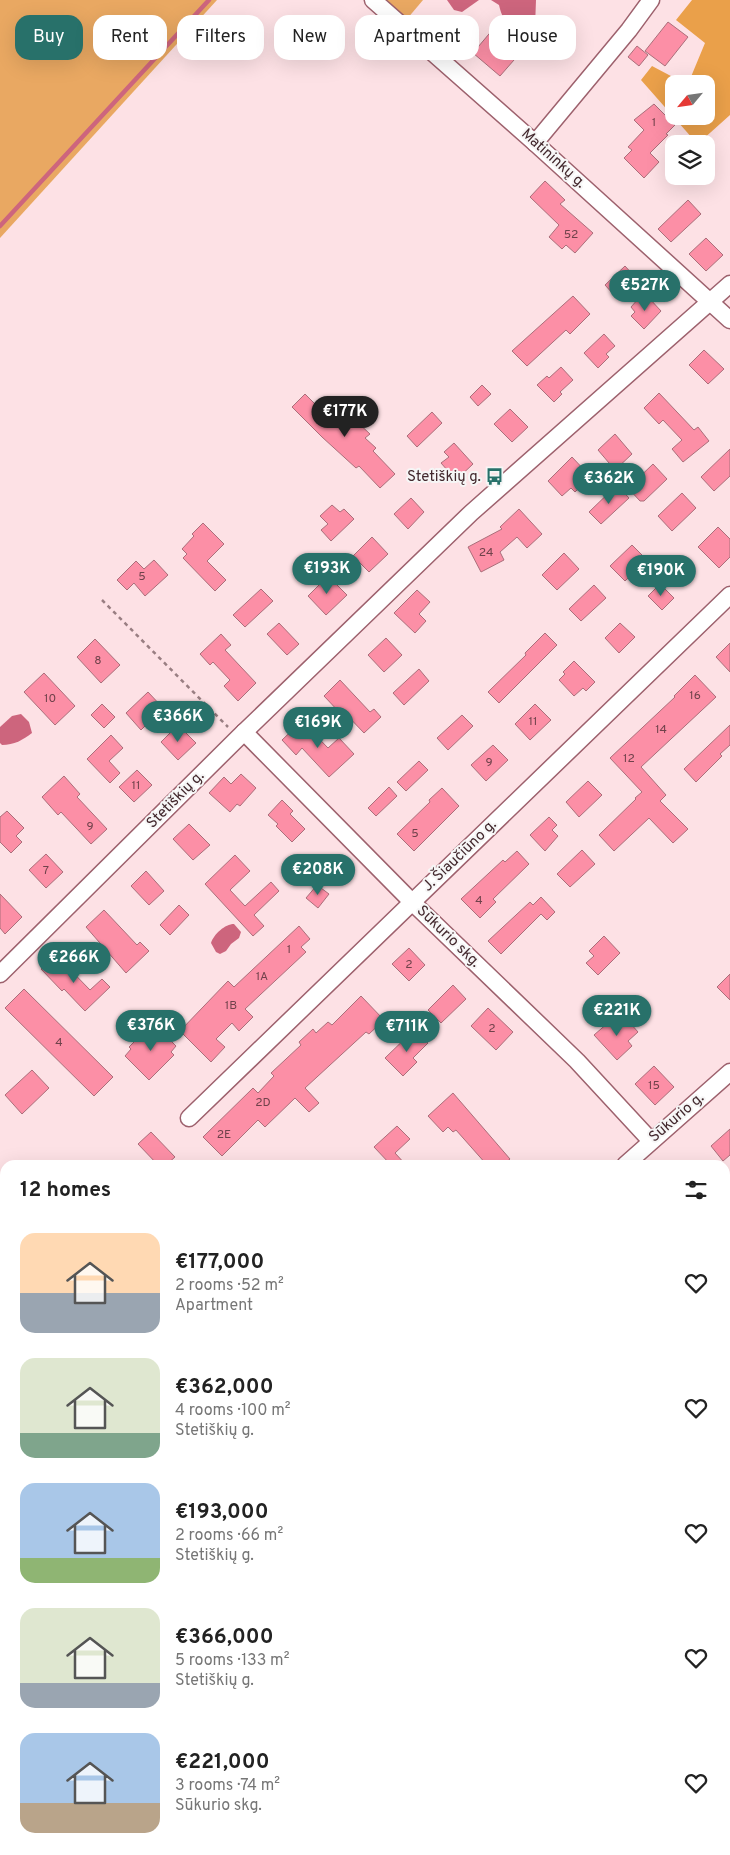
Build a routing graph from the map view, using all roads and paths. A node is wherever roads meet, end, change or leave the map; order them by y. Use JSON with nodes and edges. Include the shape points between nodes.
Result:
{"nodes":[{"id":1,"x":373,"y":0,"type":"edge"},
{"id":2,"x":651,"y":0,"type":"edge"},
{"id":3,"x":535,"y":143,"type":"junction"},
{"id":4,"x":730,"y":284,"type":"edge"},
{"id":5,"x":710,"y":302,"type":"junction"},
{"id":6,"x":730,"y":320,"type":"edge"},
{"id":7,"x":730,"y":595,"type":"edge"},
{"id":8,"x":102,"y":600,"type":"dead end"},
{"id":9,"x":242,"y":735,"type":"junction"},
{"id":10,"x":412,"y":902,"type":"junction"},
{"id":11,"x":0,"y":974,"type":"edge"},
{"id":12,"x":730,"y":1072,"type":"edge"},
{"id":13,"x":189,"y":1118,"type":"dead end"},
{"id":14,"x":651,"y":1141,"type":"junction"},
{"id":15,"x":630,"y":1160,"type":"edge"}],
"edges":[{"from":1,"to":3,"type":"street","name":"Matininkų g."},
{"from":2,"to":3,"type":"street"},
{"from":3,"to":5,"type":"street","name":"Matininkų g."},
{"from":4,"to":5,"type":"street","name":"Stetiškių g."},
{"from":5,"to":6,"type":"street","name":"Matininkų g."},
{"from":5,"to":9,"type":"street","name":"Stetiškių g.","via":[[471,513]]},
{"from":7,"to":10,"type":"street","name":"J. Šiaučiūno g."},
{"from":8,"to":9,"type":"path"},
{"from":9,"to":10,"type":"street","name":"Sūkurio skg."},
{"from":9,"to":11,"type":"street","name":"Stetiškių g."},
{"from":10,"to":13,"type":"street","name":"J. Šiaučiūno g."},
{"from":10,"to":14,"type":"street","name":"Sūkurio skg.","via":[[577,1061]]},
{"from":12,"to":14,"type":"street","name":"Sūkurio g."},
{"from":14,"to":15,"type":"street","name":"Sūkurio g."}]}
